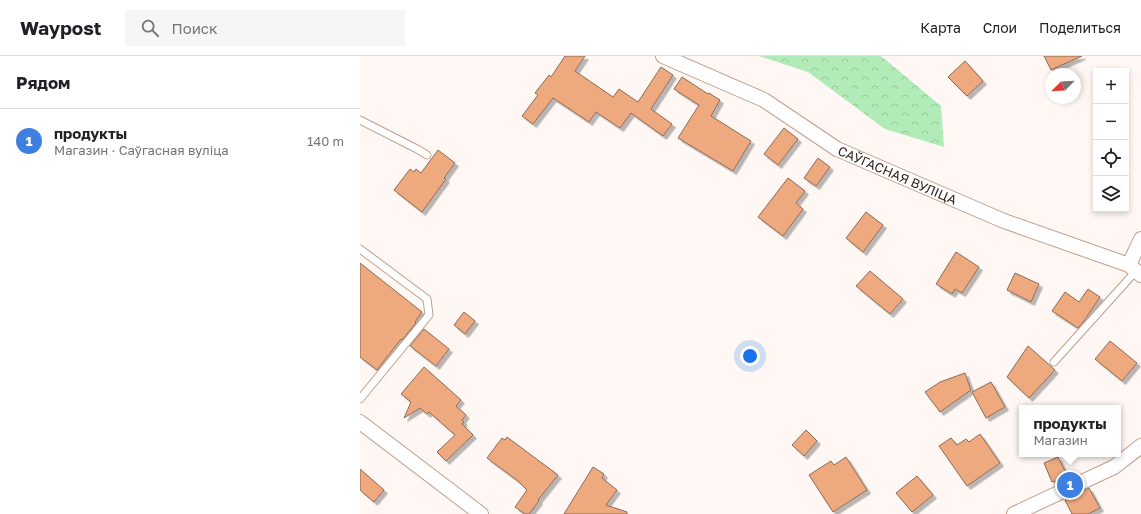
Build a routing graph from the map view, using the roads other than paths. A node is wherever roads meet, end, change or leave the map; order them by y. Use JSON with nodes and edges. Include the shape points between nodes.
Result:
{"nodes":[{"id":1,"x":662,"y":56,"type":"edge"},
{"id":2,"x":360,"y":120,"type":"edge"},
{"id":3,"x":427,"y":155,"type":"dead end"},
{"id":4,"x":1141,"y":239,"type":"edge"},
{"id":5,"x":360,"y":249,"type":"edge"},
{"id":6,"x":1135,"y":271,"type":"edge"},
{"id":7,"x":1054,"y":362,"type":"dead end"},
{"id":8,"x":360,"y":399,"type":"edge"},
{"id":9,"x":360,"y":422,"type":"edge"},
{"id":10,"x":1141,"y":446,"type":"edge"},
{"id":11,"x":481,"y":514,"type":"edge"},
{"id":12,"x":1014,"y":514,"type":"edge"}],
"edges":[{"from":1,"to":6,"type":"street","name":"САЎГАСНАЯ ВУЛІЦА","via":[[764,100],[837,149],[1004,221]]},
{"from":2,"to":3,"type":"lane"},
{"from":4,"to":6,"type":"street"},
{"from":5,"to":8,"type":"lane","via":[[427,299],[429,316]]},
{"from":6,"to":7,"type":"lane"},
{"from":9,"to":11,"type":"street"},
{"from":10,"to":12,"type":"street","via":[[1114,468]]}]}
